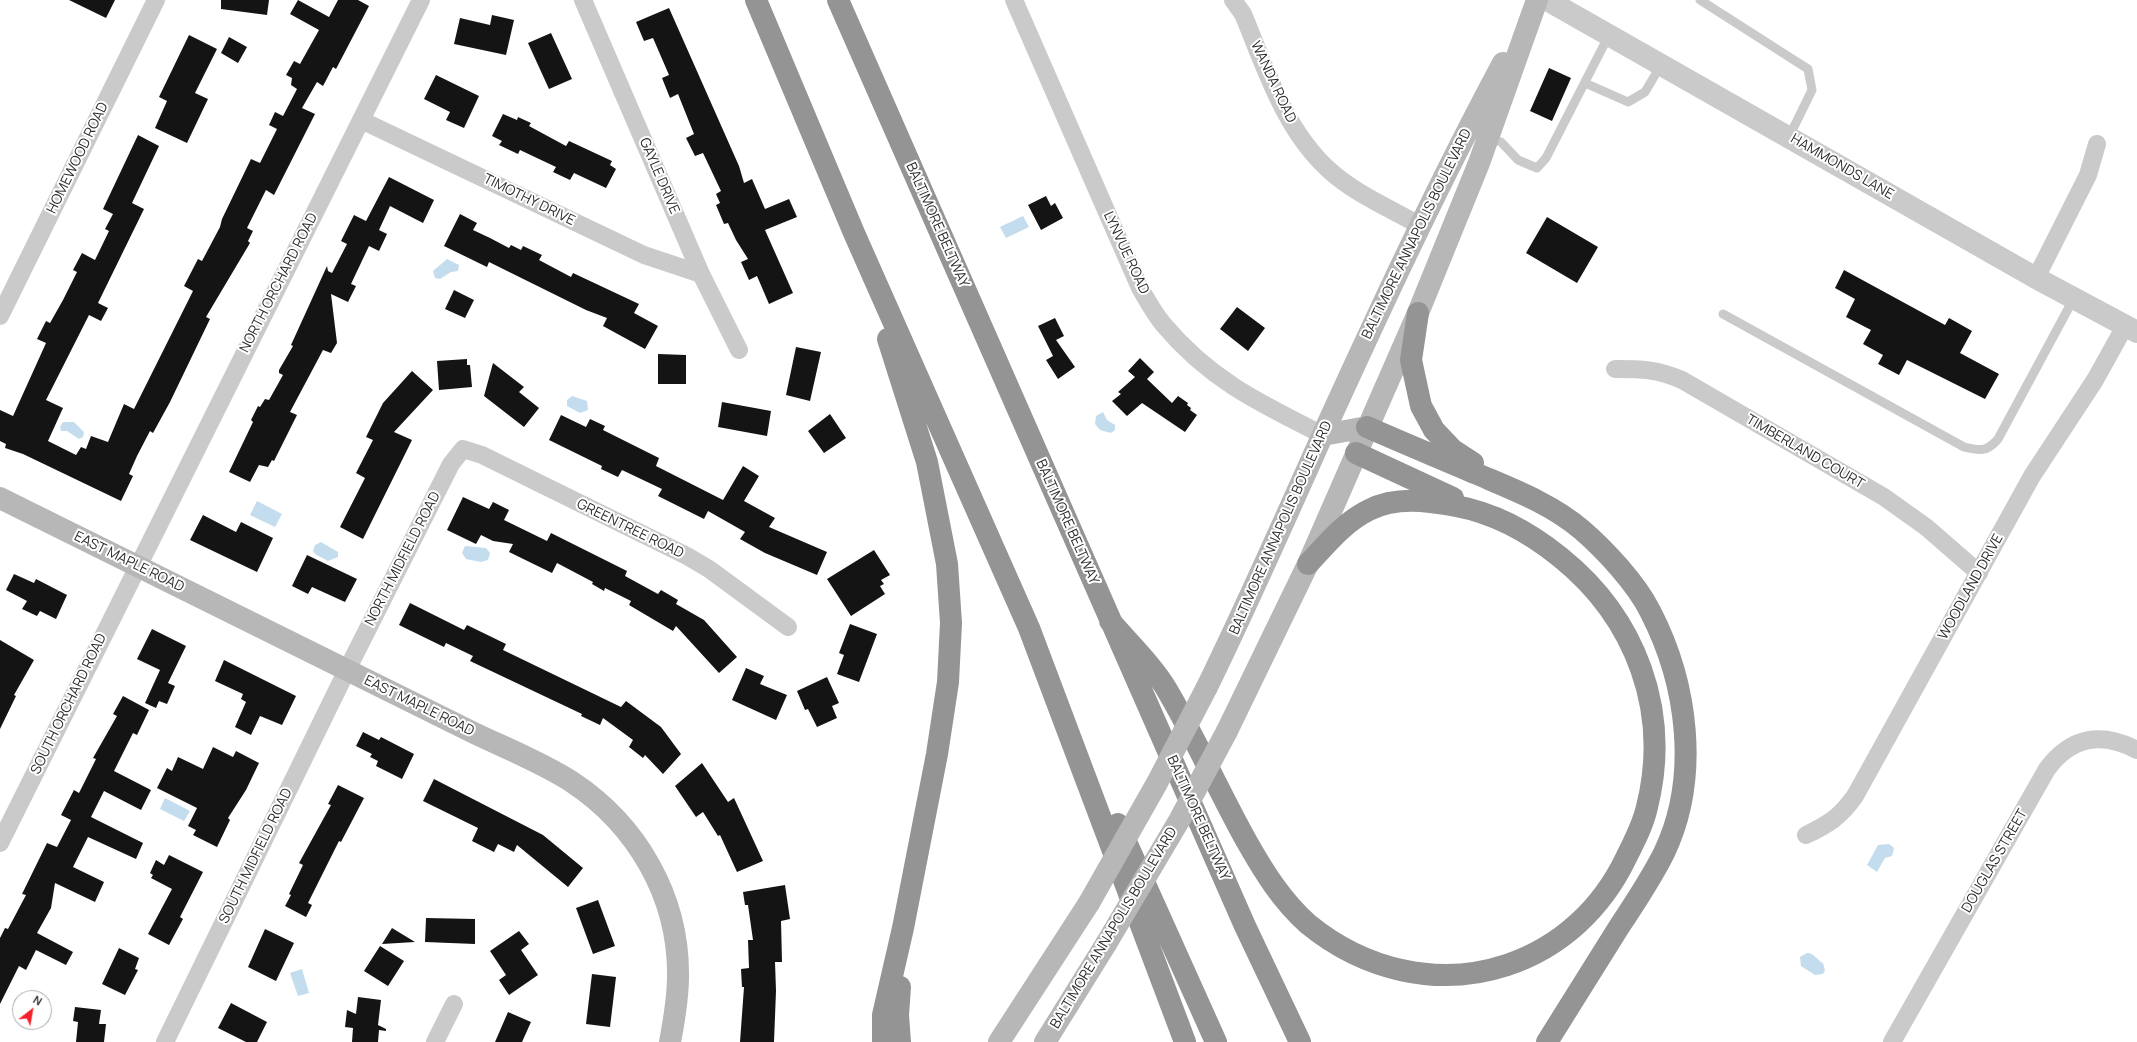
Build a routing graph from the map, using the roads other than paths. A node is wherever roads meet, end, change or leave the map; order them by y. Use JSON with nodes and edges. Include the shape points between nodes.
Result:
{"nodes":[{"id":1,"x":156,"y":0,"type":"edge"},
{"id":2,"x":421,"y":0,"type":"edge"},
{"id":3,"x":583,"y":0,"type":"edge"},
{"id":4,"x":756,"y":0,"type":"edge"},
{"id":5,"x":838,"y":0,"type":"edge"},
{"id":6,"x":1014,"y":0,"type":"edge"},
{"id":7,"x":1233,"y":0,"type":"edge"},
{"id":8,"x":1536,"y":0,"type":"edge"},
{"id":9,"x":1547,"y":0,"type":"edge"},
{"id":10,"x":1700,"y":0,"type":"edge"},
{"id":11,"x":1609,"y":35,"type":"junction"},
{"id":12,"x":1661,"y":65,"type":"junction"},
{"id":13,"x":1585,"y":83,"type":"junction"},
{"id":14,"x":361,"y":120,"type":"junction"},
{"id":15,"x":1789,"y":137,"type":"junction"},
{"id":16,"x":1487,"y":138,"type":"junction"},
{"id":17,"x":2097,"y":144,"type":"dead end"},
{"id":18,"x":1419,"y":225,"type":"junction"},
{"id":19,"x":854,"y":233,"type":"junction"},
{"id":20,"x":701,"y":274,"type":"junction"},
{"id":21,"x":2036,"y":278,"type":"junction"},
{"id":22,"x":2074,"y":298,"type":"junction"},
{"id":23,"x":1418,"y":313,"type":"junction"},
{"id":24,"x":1723,"y":314,"type":"dead end"},
{"id":25,"x":0,"y":316,"type":"edge"},
{"id":26,"x":2131,"y":329,"type":"edge"},
{"id":27,"x":739,"y":350,"type":"dead end"},
{"id":28,"x":1615,"y":369,"type":"dead end"},
{"id":29,"x":1367,"y":428,"type":"junction"},
{"id":30,"x":1323,"y":435,"type":"junction"},
{"id":31,"x":462,"y":449,"type":"joint"},
{"id":32,"x":1356,"y":453,"type":"junction"},
{"id":33,"x":1513,"y":489,"type":"junction"},
{"id":34,"x":0,"y":498,"type":"edge"},
{"id":35,"x":1479,"y":510,"type":"junction"},
{"id":36,"x":1308,"y":564,"type":"junction"},
{"id":37,"x":137,"y":566,"type":"junction"},
{"id":38,"x":1979,"y":573,"type":"junction"},
{"id":39,"x":1110,"y":621,"type":"junction"},
{"id":40,"x":788,"y":626,"type":"dead end"},
{"id":41,"x":1029,"y":628,"type":"junction"},
{"id":42,"x":347,"y":670,"type":"junction"},
{"id":43,"x":2137,"y":750,"type":"edge"},
{"id":44,"x":1806,"y":835,"type":"dead end"},
{"id":45,"x":0,"y":843,"type":"edge"},
{"id":46,"x":1245,"y":926,"type":"junction"},
{"id":47,"x":903,"y":928,"type":"junction"},
{"id":48,"x":454,"y":1004,"type":"dead end"},
{"id":49,"x":165,"y":1042,"type":"edge"},
{"id":50,"x":435,"y":1042,"type":"edge"},
{"id":51,"x":670,"y":1042,"type":"edge"},
{"id":52,"x":883,"y":1042,"type":"edge"},
{"id":53,"x":900,"y":1042,"type":"edge"},
{"id":54,"x":999,"y":1042,"type":"edge"},
{"id":55,"x":1045,"y":1042,"type":"edge"},
{"id":56,"x":1185,"y":1042,"type":"edge"},
{"id":57,"x":1216,"y":1042,"type":"edge"},
{"id":58,"x":1289,"y":1042,"type":"edge"},
{"id":59,"x":1300,"y":1042,"type":"edge"},
{"id":60,"x":1547,"y":1042,"type":"edge"},
{"id":61,"x":1892,"y":1042,"type":"edge"}],
"edges":[{"from":1,"to":25,"type":"street","name":"HOMEWOOD ROAD"},
{"from":2,"to":14,"type":"street","name":"NORTH ORCHARD ROAD"},
{"from":3,"to":20,"type":"street","name":"GAYLE DRIVE"},
{"from":4,"to":19,"type":"highway"},
{"from":5,"to":39,"type":"highway","name":"BALTIMORE BELTWAY"},
{"from":6,"to":30,"type":"street","name":"LYNVUE ROAD","via":[[1140,288],[1162,323],[1186,350],[1216,376],[1249,398]]},
{"from":7,"to":18,"type":"street","name":"WANDA ROAD","via":[[1243,14],[1286,115],[1307,148],[1330,171],[1356,190]]},
{"from":8,"to":16,"type":"main road","name":"BALTIMORE ANNAPOLIS BOULEVARD"},
{"from":8,"to":18,"type":"main road","name":"BALTIMORE ANNAPOLIS BOULEVARD","via":[[1454,153]]},
{"from":9,"to":11,"type":"street","name":"HAMMONDS LANE"},
{"from":10,"to":15,"type":"lane","via":[[1808,69],[1812,90]]},
{"from":11,"to":12,"type":"street","name":"HAMMONDS LANE"},
{"from":11,"to":13,"type":"lane"},
{"from":12,"to":13,"type":"lane","via":[[1646,92],[1628,102]]},
{"from":12,"to":15,"type":"street","name":"HAMMONDS LANE"},
{"from":13,"to":16,"type":"lane","via":[[1546,158],[1536,168],[1518,160],[1501,142]]},
{"from":14,"to":20,"type":"street","name":"TIMOTHY DRIVE","via":[[644,255]]},
{"from":14,"to":37,"type":"street","name":"NORTH ORCHARD ROAD"},
{"from":15,"to":21,"type":"street","name":"HAMMONDS LANE"},
{"from":16,"to":23,"type":"main road","name":"BALTIMORE ANNAPOLIS BOULEVARD"},
{"from":17,"to":21,"type":"street","via":[[2088,175]]},
{"from":18,"to":30,"type":"main road","name":"BALTIMORE ANNAPOLIS BOULEVARD"},
{"from":19,"to":41,"type":"highway"},
{"from":19,"to":47,"type":"highway","via":[[927,462],[947,564],[951,623],[948,682],[937,754]]},
{"from":20,"to":27,"type":"street","name":"GAYLE DRIVE"},
{"from":21,"to":22,"type":"street","name":"HAMMONDS LANE"},
{"from":22,"to":24,"type":"lane","via":[[1998,439],[1991,447],[1982,450],[1964,447]]},
{"from":22,"to":26,"type":"street","name":"HAMMONDS LANE"},
{"from":23,"to":29,"type":"main road","name":"BALTIMORE ANNAPOLIS BOULEVARD"},
{"from":23,"to":33,"type":"highway","via":[[1411,360],[1424,412],[1434,430],[1453,450]]},
{"from":26,"to":38,"type":"street","name":"WOODLAND DRIVE","via":[[2032,476]]},
{"from":28,"to":38,"type":"street","name":"TIMBERLAND COURT","via":[[1648,369],[1664,372],[1682,380],[1884,497],[1926,526]]},
{"from":29,"to":30,"type":"main road"},
{"from":29,"to":32,"type":"main road","name":"BALTIMORE ANNAPOLIS BOULEVARD"},
{"from":29,"to":33,"type":"highway"},
{"from":30,"to":32,"type":"main road"},
{"from":30,"to":54,"type":"main road","name":"BALTIMORE ANNAPOLIS BOULEVARD","bridge":true,"via":[[1247,606],[1157,783],[1090,903]]},
{"from":31,"to":40,"type":"street","name":"GREENTREE ROAD","via":[[482,455],[687,556]]},
{"from":31,"to":42,"type":"street","name":"NORTH MIDFIELD ROAD","via":[[451,464]]},
{"from":32,"to":35,"type":"highway"},
{"from":32,"to":36,"type":"main road","name":"BALTIMORE ANNAPOLIS BOULEVARD"},
{"from":33,"to":60,"type":"highway","via":[[1581,529],[1628,579],[1650,610],[1667,650],[1678,684],[1684,722],[1683,791],[1664,853]]},
{"from":34,"to":37,"type":"main road","name":"EAST MAPLE ROAD"},
{"from":35,"to":36,"type":"highway","via":[[1424,501],[1399,501],[1370,509],[1346,524]]},
{"from":35,"to":39,"type":"highway","via":[[1514,526],[1547,546],[1596,590],[1636,653],[1649,694],[1655,729],[1654,768],[1647,809],[1619,872],[1579,925],[1524,959],[1491,970],[1429,976],[1396,970],[1339,946],[1309,924],[1283,899],[1255,857],[1166,687]]},
{"from":36,"to":55,"type":"main road","name":"BALTIMORE ANNAPOLIS BOULEVARD","bridge":true,"via":[[1227,731],[1180,819]]},
{"from":37,"to":42,"type":"main road","name":"EAST MAPLE ROAD"},
{"from":37,"to":45,"type":"street","name":"SOUTH ORCHARD ROAD"},
{"from":38,"to":44,"type":"street","name":"WOODLAND DRIVE","via":[[1855,796],[1834,821]]},
{"from":39,"to":46,"type":"highway","name":"BALTIMORE BELTWAY"},
{"from":41,"to":56,"type":"highway"},
{"from":41,"to":57,"type":"highway"},
{"from":42,"to":49,"type":"street","name":"SOUTH MIDFIELD ROAD"},
{"from":42,"to":51,"type":"main road","name":"EAST MAPLE ROAD","via":[[572,782],[602,804],[632,836],[666,900],[675,938],[678,976]]},
{"from":43,"to":61,"type":"street","name":"DOUGLAS STREET","via":[[2114,740],[2097,739],[2075,743],[2058,755],[2046,769]]},
{"from":46,"to":58,"type":"highway"},
{"from":46,"to":59,"type":"highway","name":"BALTIMORE BELTWAY"},
{"from":47,"to":52,"type":"highway","via":[[883,1015]]},
{"from":47,"to":53,"type":"highway","via":[[898,1015]]},
{"from":48,"to":50,"type":"street"}]}
